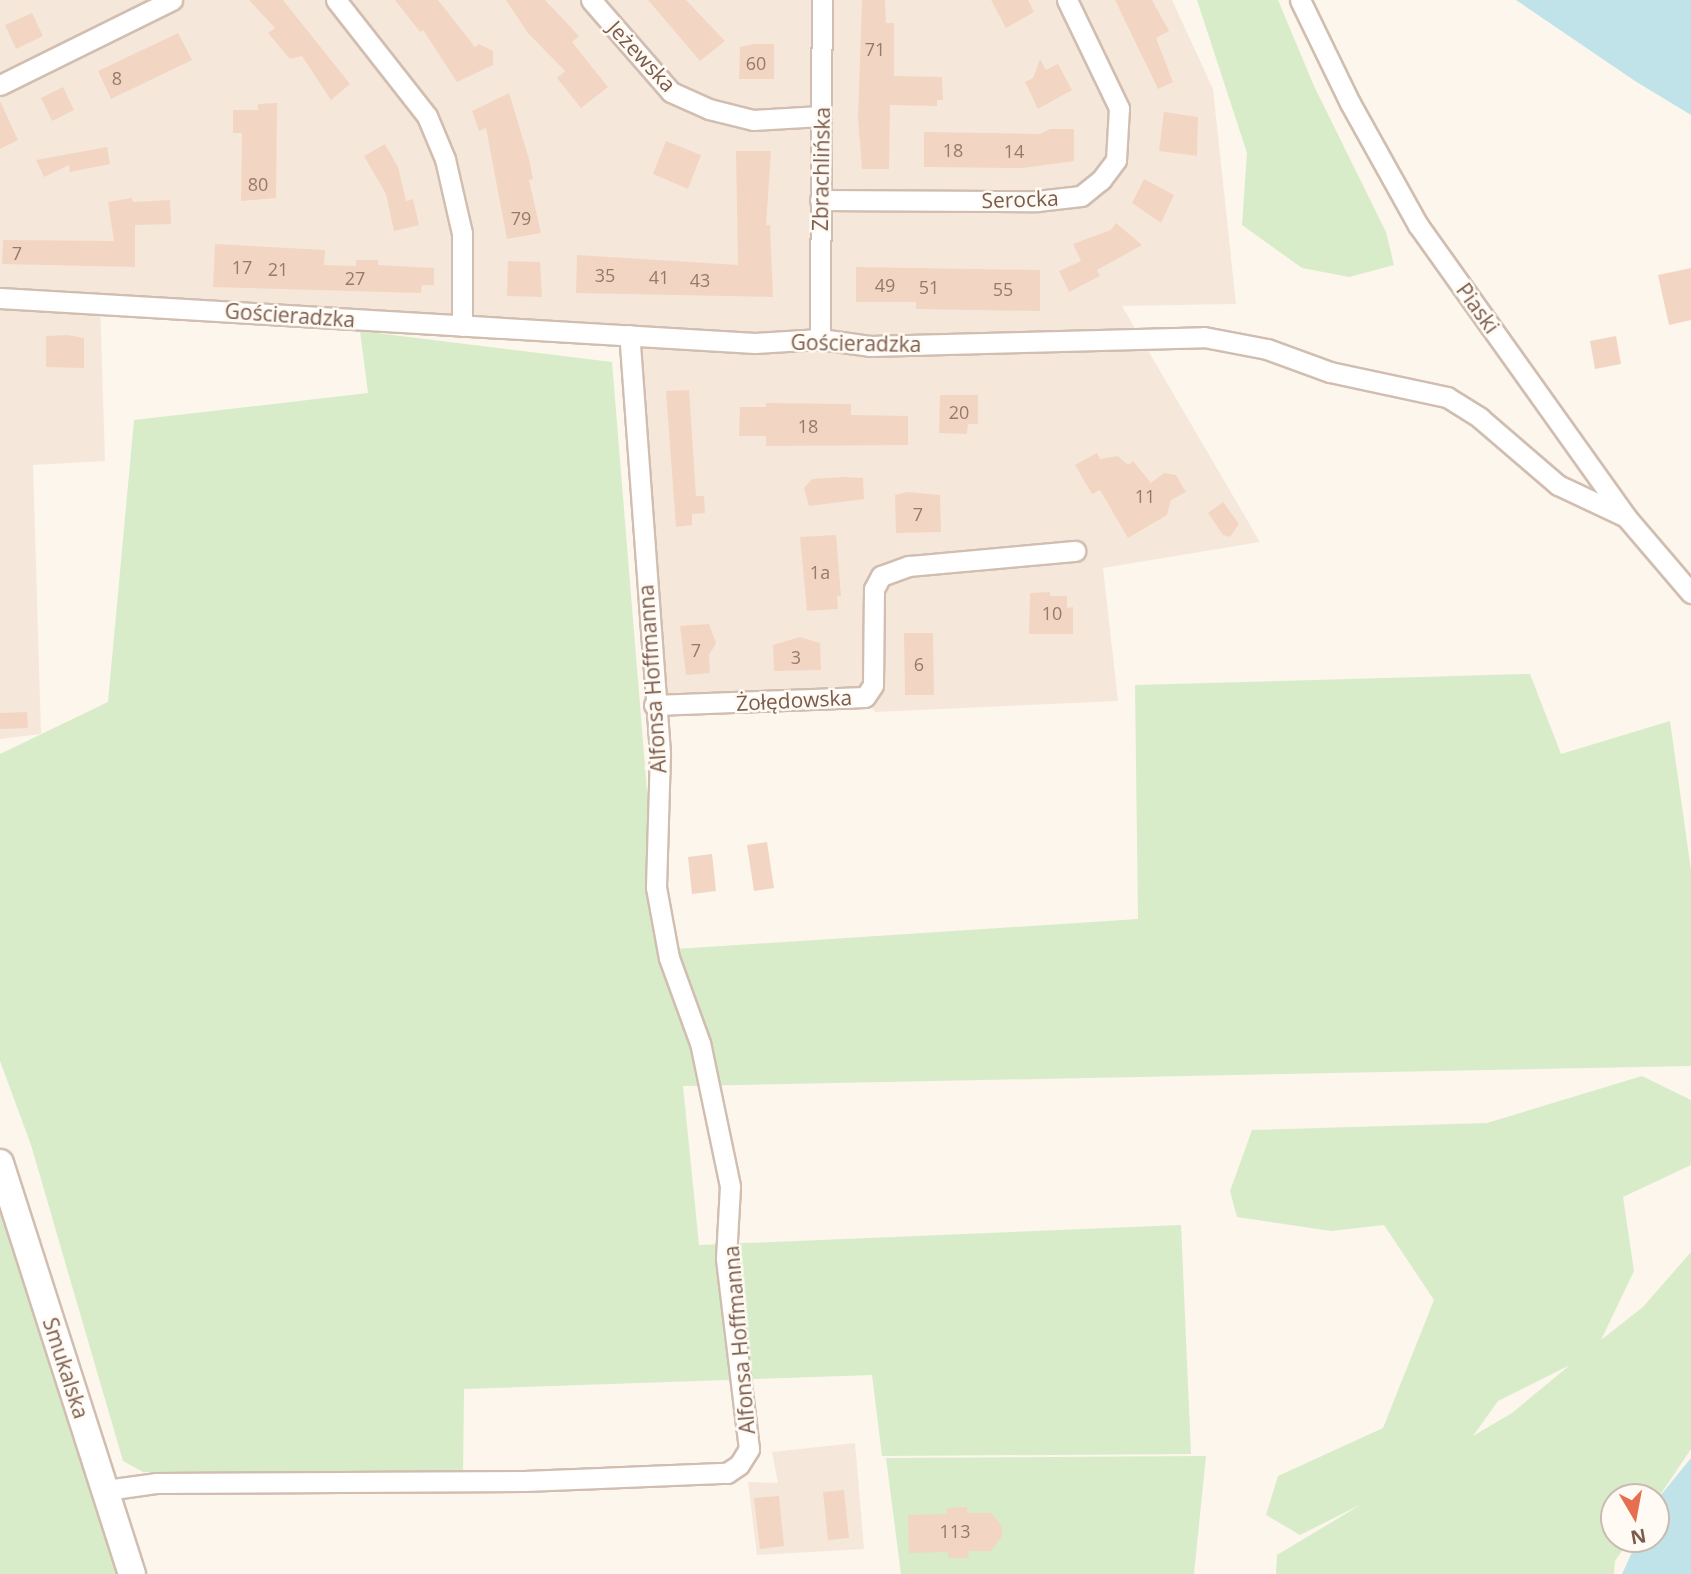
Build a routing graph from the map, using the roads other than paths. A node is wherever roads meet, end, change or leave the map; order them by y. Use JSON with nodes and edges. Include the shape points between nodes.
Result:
{"nodes":[{"id":1,"x":172,"y":0,"type":"edge"},
{"id":2,"x":336,"y":0,"type":"edge"},
{"id":3,"x":591,"y":0,"type":"edge"},
{"id":4,"x":822,"y":0,"type":"edge"},
{"id":5,"x":1067,"y":0,"type":"edge"},
{"id":6,"x":1300,"y":0,"type":"edge"},
{"id":7,"x":0,"y":85,"type":"edge"},
{"id":8,"x":821,"y":116,"type":"junction"},
{"id":9,"x":820,"y":200,"type":"junction"},
{"id":10,"x":0,"y":298,"type":"edge"},
{"id":11,"x":462,"y":326,"type":"junction"},
{"id":12,"x":629,"y":335,"type":"junction"},
{"id":13,"x":820,"y":339,"type":"junction"},
{"id":14,"x":1626,"y":517,"type":"junction"},
{"id":15,"x":1074,"y":551,"type":"dead end"},
{"id":16,"x":1691,"y":593,"type":"edge"},
{"id":17,"x":654,"y":705,"type":"junction"},
{"id":18,"x":0,"y":1163,"type":"edge"},
{"id":19,"x":106,"y":1490,"type":"junction"},
{"id":20,"x":132,"y":1574,"type":"edge"}],
"edges":[{"from":1,"to":7,"type":"street"},
{"from":2,"to":11,"type":"street","via":[[427,116],[445,159],[462,233]]},
{"from":3,"to":8,"type":"street","name":"Jeżewska","via":[[671,92],[709,109],[753,120]]},
{"from":4,"to":8,"type":"street","name":"Zbrachlińska"},
{"from":5,"to":9,"type":"street","name":"Serocka","via":[[1119,108],[1116,160],[1101,180],[1081,196],[1037,201]]},
{"from":6,"to":14,"type":"street","name":"Piaski","via":[[1350,103],[1418,225]]},
{"from":8,"to":9,"type":"street","name":"Zbrachlińska"},
{"from":9,"to":13,"type":"street","name":"Zbrachlińska"},
{"from":10,"to":11,"type":"street","name":"Gościeradzka"},
{"from":11,"to":12,"type":"street","name":"Gościeradzka"},
{"from":12,"to":13,"type":"street","name":"Gościeradzka","via":[[755,343]]},
{"from":12,"to":17,"type":"street","name":"Alfonsa Hoffmanna"},
{"from":13,"to":14,"type":"street","name":"Gościeradzka","via":[[870,346],[1205,337],[1267,349],[1330,372],[1447,397],[1480,418],[1558,485]]},
{"from":14,"to":16,"type":"street","name":"Piaski"},
{"from":15,"to":17,"type":"street","name":"Żołędowska","via":[[909,566],[881,576],[874,589],[873,685],[865,697]]},
{"from":17,"to":19,"type":"street","name":"Alfonsa Hoffmanna","via":[[660,753],[656,887],[669,958],[700,1043],[730,1186],[726,1258],[749,1423],[748,1449],[739,1465],[727,1473],[629,1479],[156,1483]]},
{"from":18,"to":19,"type":"street","name":"Smukalska"},
{"from":19,"to":20,"type":"street","name":"Smukalska"}]}
